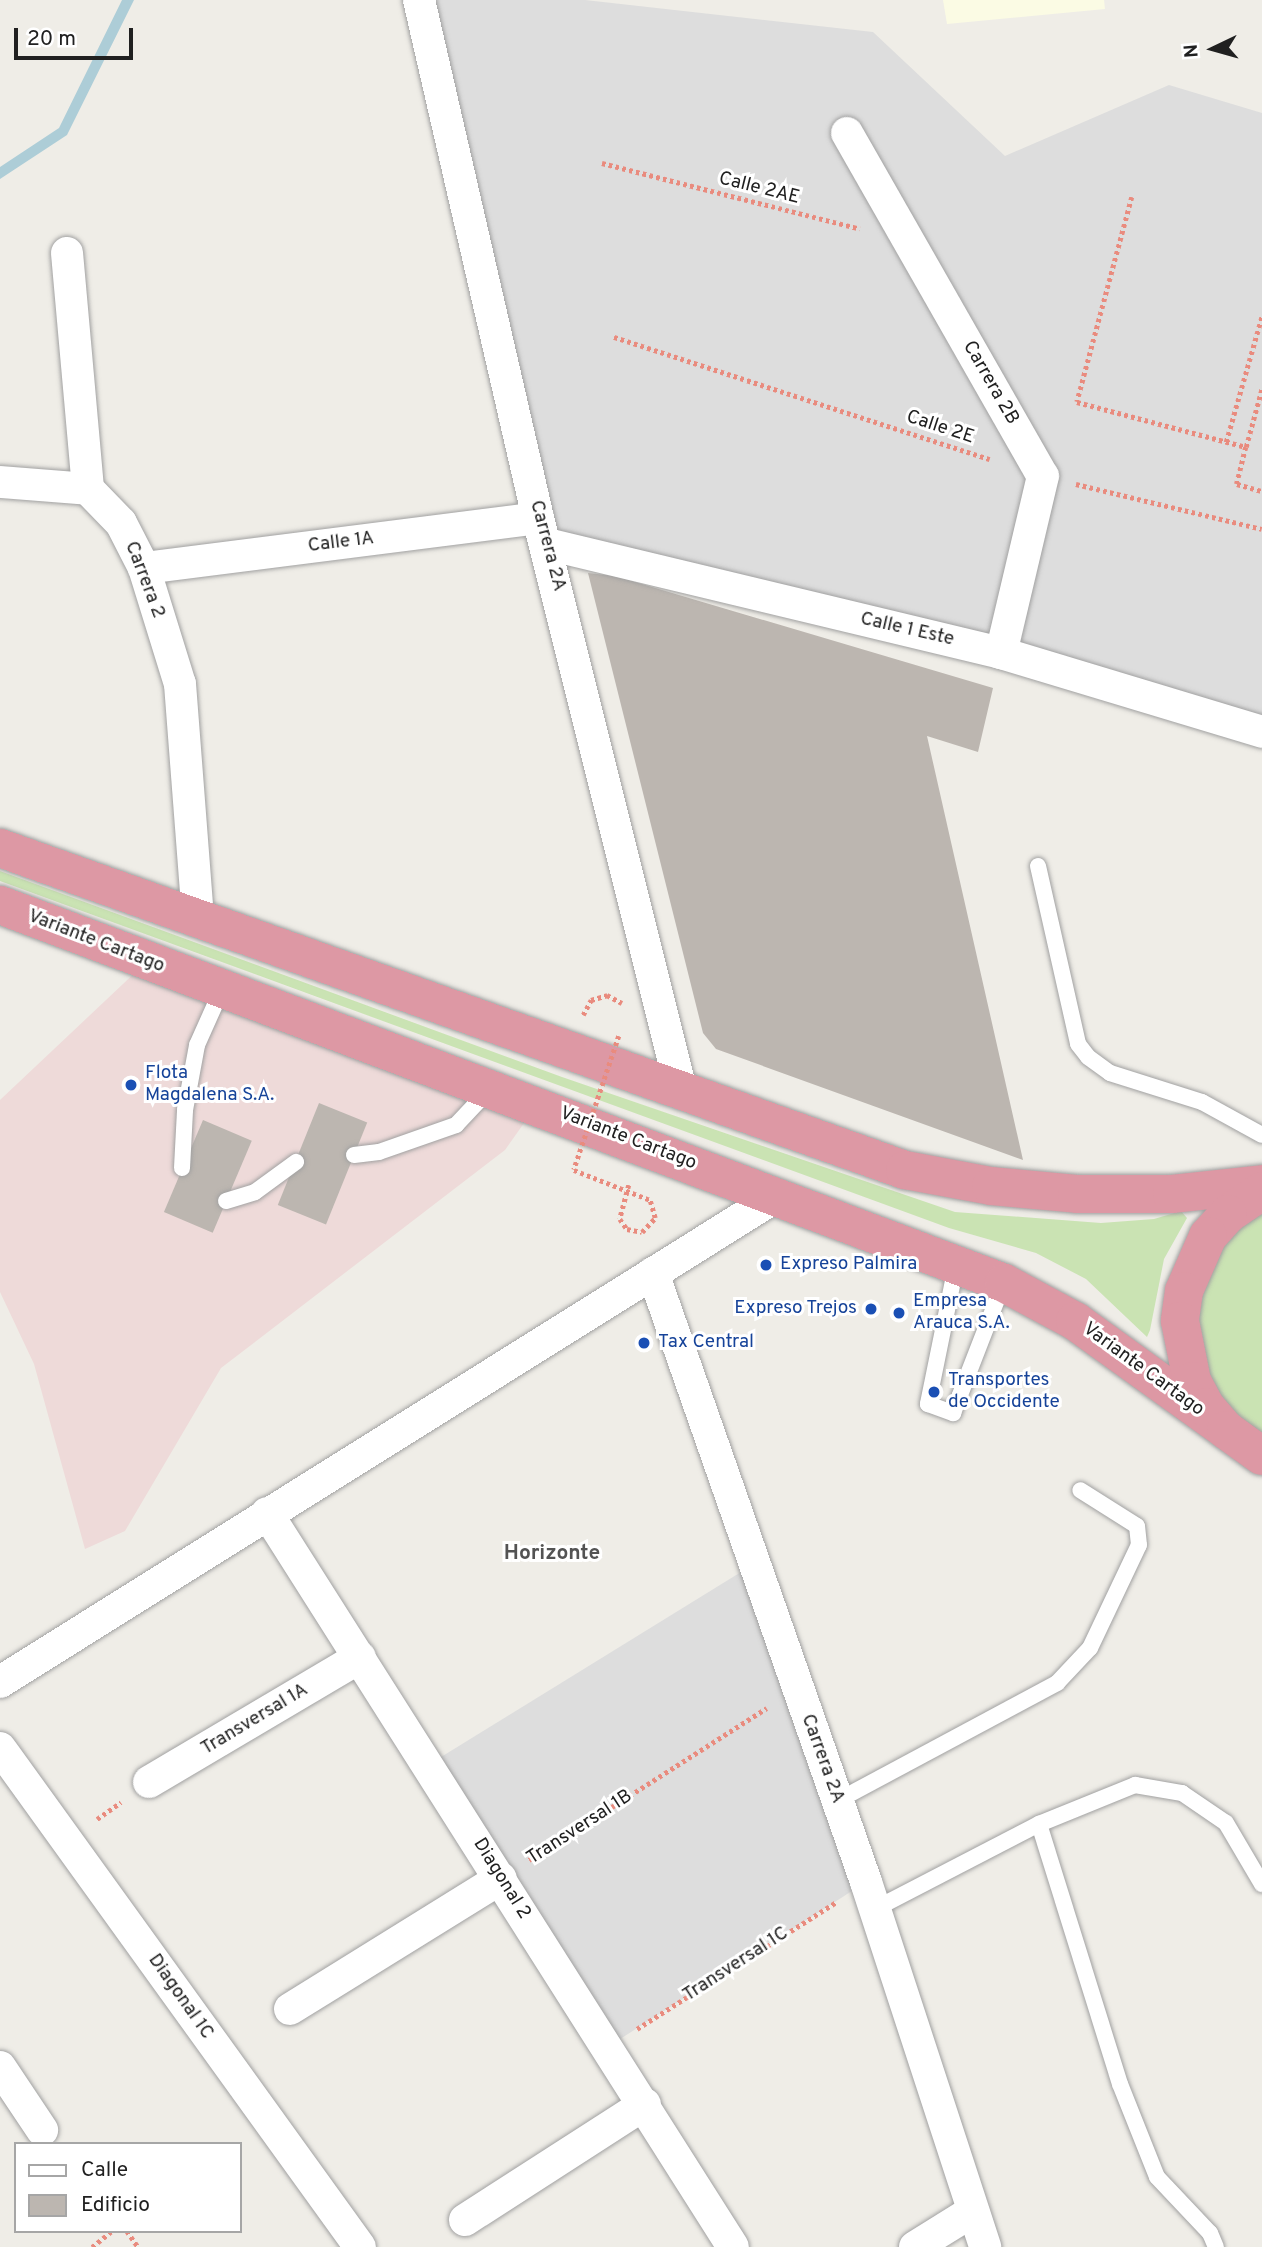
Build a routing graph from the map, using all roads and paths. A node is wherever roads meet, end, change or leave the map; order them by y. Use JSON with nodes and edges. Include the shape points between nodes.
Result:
{"nodes":[{"id":1,"x":419,"y":0,"type":"edge"},
{"id":2,"x":847,"y":133,"type":"dead end"},
{"id":3,"x":602,"y":163,"type":"dead end"},
{"id":4,"x":1132,"y":197,"type":"dead end"},
{"id":5,"x":909,"y":242,"type":"junction"},
{"id":6,"x":67,"y":253,"type":"dead end"},
{"id":7,"x":1262,"y":316,"type":"edge"},
{"id":8,"x":614,"y":337,"type":"dead end"},
{"id":9,"x":1262,"y":388,"type":"edge"},
{"id":10,"x":1226,"y":442,"type":"junction"},
{"id":11,"x":1246,"y":447,"type":"junction"},
{"id":12,"x":1043,"y":476,"type":"junction"},
{"id":13,"x":0,"y":482,"type":"edge"},
{"id":14,"x":88,"y":489,"type":"junction"},
{"id":15,"x":1262,"y":491,"type":"edge"},
{"id":16,"x":1262,"y":530,"type":"edge"},
{"id":17,"x":543,"y":531,"type":"junction"},
{"id":18,"x":144,"y":568,"type":"junction"},
{"id":19,"x":1001,"y":653,"type":"junction"},
{"id":20,"x":1262,"y":732,"type":"edge"},
{"id":21,"x":0,"y":848,"type":"edge"},
{"id":22,"x":1038,"y":866,"type":"dead end"},
{"id":23,"x":0,"y":905,"type":"edge"},
{"id":24,"x":198,"y":919,"type":"junction"},
{"id":25,"x":222,"y":989,"type":"junction"},
{"id":26,"x":619,"y":1036,"type":"dead end"},
{"id":27,"x":492,"y":1087,"type":"junction"},
{"id":28,"x":681,"y":1090,"type":"junction"},
{"id":29,"x":1262,"y":1135,"type":"edge"},
{"id":30,"x":646,"y":1147,"type":"junction"},
{"id":31,"x":354,"y":1155,"type":"dead end"},
{"id":32,"x":296,"y":1162,"type":"dead end"},
{"id":33,"x":182,"y":1168,"type":"dead end"},
{"id":34,"x":1262,"y":1184,"type":"edge"},
{"id":35,"x":1262,"y":1191,"type":"edge"},
{"id":36,"x":777,"y":1196,"type":"junction"},
{"id":37,"x":226,"y":1201,"type":"dead end"},
{"id":38,"x":957,"y":1263,"type":"junction"},
{"id":39,"x":653,"y":1273,"type":"junction"},
{"id":40,"x":1004,"y":1283,"type":"junction"},
{"id":41,"x":1226,"y":1430,"type":"junction"},
{"id":42,"x":1262,"y":1456,"type":"edge"},
{"id":43,"x":1080,"y":1490,"type":"dead end"},
{"id":44,"x":267,"y":1513,"type":"junction"},
{"id":45,"x":360,"y":1657,"type":"junction"},
{"id":46,"x":0,"y":1682,"type":"edge"},
{"id":47,"x":797,"y":1688,"type":"junction"},
{"id":48,"x":0,"y":1748,"type":"edge"},
{"id":49,"x":149,"y":1782,"type":"joint"},
{"id":50,"x":837,"y":1801,"type":"junction"},
{"id":51,"x":1039,"y":1824,"type":"junction"},
{"id":52,"x":68,"y":1840,"type":"junction"},
{"id":53,"x":501,"y":1878,"type":"junction"},
{"id":54,"x":1262,"y":1884,"type":"edge"},
{"id":55,"x":871,"y":1896,"type":"junction"},
{"id":56,"x":290,"y":2009,"type":"dead end"},
{"id":57,"x":607,"y":2048,"type":"junction"},
{"id":58,"x":0,"y":2067,"type":"edge"},
{"id":59,"x":645,"y":2104,"type":"junction"},
{"id":60,"x":42,"y":2130,"type":"dead end"},
{"id":61,"x":973,"y":2211,"type":"junction"},
{"id":62,"x":465,"y":2220,"type":"dead end"},
{"id":63,"x":110,"y":2233,"type":"edge"},
{"id":64,"x":92,"y":2247,"type":"edge"},
{"id":65,"x":360,"y":2247,"type":"edge"},
{"id":66,"x":733,"y":2247,"type":"edge"},
{"id":67,"x":915,"y":2247,"type":"edge"},
{"id":68,"x":985,"y":2247,"type":"edge"},
{"id":69,"x":1216,"y":2247,"type":"edge"}],
"edges":[{"from":1,"to":17,"type":"street","name":"Carrera 2A"},
{"from":2,"to":5,"type":"street","name":"Carrera 2B"},
{"from":3,"to":5,"type":"path","name":"Calle 2AE"},
{"from":4,"to":10,"type":"path","via":[[1077,402]]},
{"from":5,"to":12,"type":"street","name":"Carrera 2B"},
{"from":6,"to":14,"type":"street"},
{"from":7,"to":10,"type":"path"},
{"from":8,"to":12,"type":"path","name":"Calle 2E"},
{"from":9,"to":11,"type":"path"},
{"from":10,"to":11,"type":"path"},
{"from":11,"to":15,"type":"path","via":[[1237,484]]},
{"from":12,"to":16,"type":"path","name":"Calle 2E"},
{"from":12,"to":19,"type":"street"},
{"from":13,"to":14,"type":"street"},
{"from":14,"to":18,"type":"street","name":"Carrera 2","via":[[121,523]]},
{"from":17,"to":18,"type":"street","name":"Calle 1A"},
{"from":17,"to":19,"type":"street","name":"Calle 1 Este"},
{"from":17,"to":28,"type":"street","name":"Carrera 2A"},
{"from":18,"to":24,"type":"street","name":"Carrera 2","via":[[180,684]]},
{"from":19,"to":20,"type":"street","name":"Calle 1 Este"},
{"from":21,"to":24,"type":"highway"},
{"from":22,"to":29,"type":"lane","via":[[1079,1044],[1088,1057],[1110,1073],[1202,1102]]},
{"from":23,"to":25,"type":"highway","name":"Variante Cartago"},
{"from":24,"to":28,"type":"highway"},
{"from":25,"to":27,"type":"highway","name":"Variante Cartago"},
{"from":25,"to":33,"type":"lane","via":[[197,1045],[185,1110]]},
{"from":26,"to":30,"type":"path","bridge":true,"via":[[574,1170],[650,1200],[655,1219],[642,1232],[627,1229],[620,1219],[621,1203]]},
{"from":27,"to":30,"type":"highway","name":"Variante Cartago"},
{"from":27,"to":31,"type":"lane","via":[[456,1125],[379,1152]]},
{"from":28,"to":34,"type":"highway","via":[[905,1170],[991,1186],[1077,1194],[1158,1194]]},
{"from":30,"to":36,"type":"highway","name":"Variante Cartago"},
{"from":32,"to":37,"type":"lane","via":[[255,1192]]},
{"from":35,"to":41,"type":"highway","via":[[1228,1214],[1208,1236],[1184,1291],[1183,1352],[1192,1381]]},
{"from":36,"to":38,"type":"highway","name":"Variante Cartago"},
{"from":36,"to":39,"type":"street"},
{"from":38,"to":40,"type":"highway","name":"Variante Cartago"},
{"from":38,"to":40,"type":"lane","via":[[928,1404],[953,1413]]},
{"from":39,"to":44,"type":"street"},
{"from":39,"to":47,"type":"street","name":"Carrera 2A"},
{"from":40,"to":41,"type":"highway","name":"Variante Cartago","via":[[1075,1321]]},
{"from":41,"to":42,"type":"highway","name":"Variante Cartago"},
{"from":43,"to":50,"type":"lane","via":[[1137,1526],[1139,1545],[1090,1648],[1057,1683]]},
{"from":44,"to":45,"type":"street","name":"Diagonal 2"},
{"from":44,"to":46,"type":"street"},
{"from":45,"to":49,"type":"street","name":"Transversal 1A"},
{"from":45,"to":53,"type":"street","name":"Diagonal 2"},
{"from":47,"to":50,"type":"street","name":"Carrera 2A"},
{"from":47,"to":53,"type":"path","name":"Transversal 1B"},
{"from":48,"to":52,"type":"street","name":"Diagonal 1C"},
{"from":49,"to":52,"type":"path"},
{"from":50,"to":55,"type":"street","name":"Carrera 2A"},
{"from":51,"to":54,"type":"lane","via":[[1135,1786],[1182,1793],[1226,1823]]},
{"from":51,"to":55,"type":"lane"},
{"from":51,"to":69,"type":"lane","via":[[1120,2084],[1157,2177],[1210,2233]]},
{"from":52,"to":65,"type":"street","name":"Diagonal 1C"},
{"from":53,"to":56,"type":"street"},
{"from":53,"to":57,"type":"street","name":"Diagonal 2"},
{"from":55,"to":57,"type":"path","name":"Transversal 1C"},
{"from":55,"to":61,"type":"street","name":"Carrera 2A"},
{"from":57,"to":59,"type":"street","name":"Diagonal 2"},
{"from":58,"to":60,"type":"street"},
{"from":59,"to":62,"type":"street"},
{"from":59,"to":66,"type":"street","name":"Diagonal 2"},
{"from":61,"to":67,"type":"street"},
{"from":61,"to":68,"type":"street","name":"Carrera 2A"},
{"from":63,"to":64,"type":"path"}]}
